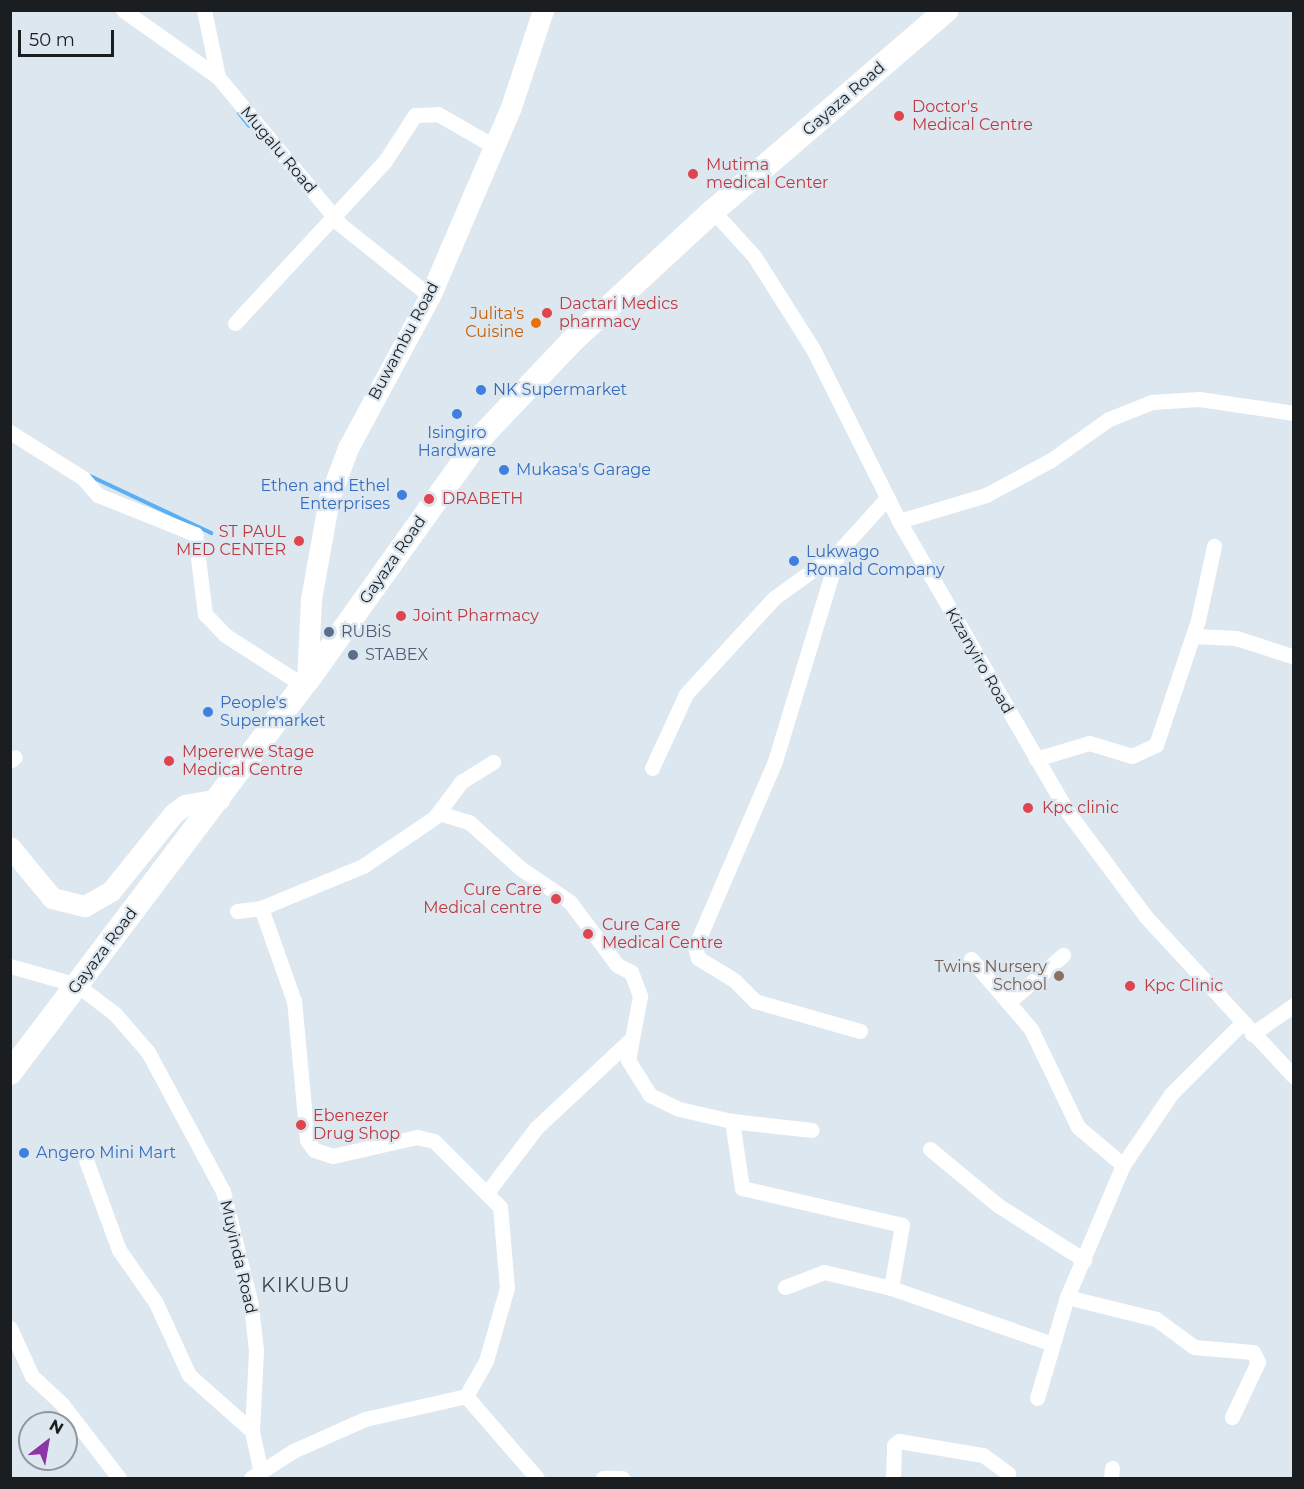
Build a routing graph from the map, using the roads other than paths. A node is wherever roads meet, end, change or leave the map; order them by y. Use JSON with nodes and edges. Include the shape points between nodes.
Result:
{"nodes":[{"id":1,"x":123,"y":10,"type":"edge"},
{"id":2,"x":204,"y":10,"type":"edge"},
{"id":3,"x":543,"y":10,"type":"edge"},
{"id":4,"x":947,"y":10,"type":"edge"},
{"id":5,"x":218,"y":76,"type":"junction"},
{"id":6,"x":495,"y":147,"type":"junction"},
{"id":7,"x":713,"y":211,"type":"junction"},
{"id":8,"x":332,"y":215,"type":"junction"},
{"id":9,"x":430,"y":296,"type":"junction"},
{"id":10,"x":235,"y":323,"type":"dead end"},
{"id":11,"x":1293,"y":413,"type":"edge"},
{"id":12,"x":10,"y":432,"type":"edge"},
{"id":13,"x":887,"y":498,"type":"junction"},
{"id":14,"x":899,"y":521,"type":"junction"},
{"id":15,"x":1214,"y":546,"type":"dead end"},
{"id":16,"x":839,"y":551,"type":"junction"},
{"id":17,"x":1194,"y":636,"type":"junction"},
{"id":18,"x":1292,"y":656,"type":"edge"},
{"id":19,"x":305,"y":683,"type":"junction"},
{"id":20,"x":1036,"y":759,"type":"junction"},
{"id":21,"x":493,"y":762,"type":"dead end"},
{"id":22,"x":652,"y":768,"type":"dead end"},
{"id":23,"x":219,"y":799,"type":"junction"},
{"id":24,"x":439,"y":813,"type":"junction"},
{"id":25,"x":10,"y":847,"type":"edge"},
{"id":26,"x":261,"y":908,"type":"junction"},
{"id":27,"x":237,"y":911,"type":"dead end"},
{"id":28,"x":1063,"y":955,"type":"dead end"},
{"id":29,"x":971,"y":959,"type":"dead end"},
{"id":30,"x":10,"y":966,"type":"edge"},
{"id":31,"x":77,"y":985,"type":"junction"},
{"id":32,"x":1011,"y":1000,"type":"junction"},
{"id":33,"x":1293,"y":1005,"type":"edge"},
{"id":34,"x":1247,"y":1028,"type":"junction"},
{"id":35,"x":860,"y":1030,"type":"dead end"},
{"id":36,"x":629,"y":1041,"type":"junction"},
{"id":37,"x":10,"y":1073,"type":"edge"},
{"id":38,"x":1293,"y":1077,"type":"edge"},
{"id":39,"x":732,"y":1121,"type":"junction"},
{"id":40,"x":811,"y":1130,"type":"dead end"},
{"id":41,"x":930,"y":1149,"type":"dead end"},
{"id":42,"x":86,"y":1160,"type":"dead end"},
{"id":43,"x":1123,"y":1165,"type":"junction"},
{"id":44,"x":489,"y":1190,"type":"junction"},
{"id":45,"x":1084,"y":1260,"type":"junction"},
{"id":46,"x":785,"y":1287,"type":"dead end"},
{"id":47,"x":891,"y":1288,"type":"junction"},
{"id":48,"x":1067,"y":1297,"type":"junction"},
{"id":49,"x":10,"y":1328,"type":"edge"},
{"id":50,"x":1050,"y":1343,"type":"junction"},
{"id":51,"x":466,"y":1396,"type":"junction"},
{"id":52,"x":1037,"y":1398,"type":"dead end"},
{"id":53,"x":1232,"y":1417,"type":"dead end"},
{"id":54,"x":252,"y":1431,"type":"junction"},
{"id":55,"x":1008,"y":1473,"type":"dead end"},
{"id":56,"x":256,"y":1474,"type":"edge"},
{"id":57,"x":119,"y":1479,"type":"edge"},
{"id":58,"x":537,"y":1479,"type":"edge"},
{"id":59,"x":603,"y":1479,"type":"edge"},
{"id":60,"x":622,"y":1479,"type":"edge"},
{"id":61,"x":893,"y":1479,"type":"edge"}],
"edges":[{"from":1,"to":5,"type":"street","name":"Mugalu Road"},
{"from":2,"to":5,"type":"street"},
{"from":3,"to":6,"type":"street","name":"Buwambu Road"},
{"from":4,"to":7,"type":"main road","name":"Gayaza Road"},
{"from":5,"to":8,"type":"street","name":"Mugalu Road"},
{"from":6,"to":8,"type":"street","via":[[438,114],[415,115],[385,161]]},
{"from":6,"to":9,"type":"street","name":"Buwambu Road"},
{"from":7,"to":13,"type":"street","name":"Kizanyiro Road","via":[[754,256],[813,349]]},
{"from":7,"to":19,"type":"main road","name":"Gayaza Road","via":[[571,342],[481,437]]},
{"from":8,"to":9,"type":"street","name":"Mugalu Road","via":[[365,248]]},
{"from":8,"to":10,"type":"street"},
{"from":9,"to":19,"type":"street","name":"Buwambu Road","via":[[348,448],[329,499],[311,599]]},
{"from":11,"to":14,"type":"street","via":[[1199,399],[1145,404],[1109,419],[1051,460],[986,495]]},
{"from":12,"to":19,"type":"street","via":[[83,478],[98,495],[195,534],[205,614],[225,635]]},
{"from":13,"to":14,"type":"street","name":"Kizanyiro Road"},
{"from":13,"to":16,"type":"street"},
{"from":14,"to":20,"type":"street","name":"Kizanyiro Road"},
{"from":15,"to":17,"type":"street"},
{"from":16,"to":22,"type":"street","via":[[774,598],[686,694]]},
{"from":16,"to":35,"type":"street","via":[[775,760],[695,947],[698,958],[734,980],[755,1001]]},
{"from":17,"to":18,"type":"street","via":[[1236,638]]},
{"from":17,"to":20,"type":"street","via":[[1167,722],[1149,752],[1132,756],[1089,743]]},
{"from":19,"to":23,"type":"main road","name":"Gayaza Road"},
{"from":20,"to":34,"type":"street","name":"Kizanyiro Road","via":[[1146,917]]},
{"from":21,"to":24,"type":"street","via":[[461,782]]},
{"from":23,"to":25,"type":"street","via":[[185,805],[174,813],[111,891],[85,906],[52,898]]},
{"from":23,"to":31,"type":"main road","name":"Gayaza Road"},
{"from":24,"to":26,"type":"street","via":[[363,866]]},
{"from":24,"to":36,"type":"street","via":[[469,822],[520,868],[570,902],[616,965],[631,972],[640,996]]},
{"from":26,"to":27,"type":"street"},
{"from":26,"to":44,"type":"street","via":[[294,1001],[302,1101],[314,1150],[333,1156],[427,1137]]},
{"from":28,"to":32,"type":"street"},
{"from":29,"to":32,"type":"street"},
{"from":30,"to":31,"type":"street"},
{"from":31,"to":37,"type":"main road","name":"Gayaza Road"},
{"from":31,"to":54,"type":"street","name":"Muyinda Road","via":[[115,1014],[148,1052],[229,1204],[256,1350]]},
{"from":32,"to":43,"type":"street","via":[[1032,1029],[1078,1126]]},
{"from":33,"to":34,"type":"street"},
{"from":34,"to":38,"type":"street","name":"Kizanyiro Road"},
{"from":34,"to":43,"type":"street","via":[[1159,1108]]},
{"from":36,"to":39,"type":"street","via":[[631,1071],[650,1095],[679,1108]]},
{"from":36,"to":44,"type":"street","via":[[536,1128]]},
{"from":39,"to":40,"type":"street"},
{"from":39,"to":47,"type":"street","via":[[738,1182],[748,1192],[902,1225]]},
{"from":41,"to":45,"type":"street","via":[[999,1206]]},
{"from":42,"to":54,"type":"street","via":[[119,1250],[156,1303],[189,1375]]},
{"from":43,"to":45,"type":"street"},
{"from":44,"to":51,"type":"street","via":[[506,1231],[507,1288],[488,1356]]},
{"from":45,"to":48,"type":"street"},
{"from":46,"to":47,"type":"street","via":[[824,1272]]},
{"from":47,"to":50,"type":"street"},
{"from":48,"to":50,"type":"street"},
{"from":48,"to":53,"type":"street","via":[[1156,1319],[1202,1349],[1253,1352],[1258,1362]]},
{"from":49,"to":57,"type":"street","via":[[32,1376],[62,1404]]},
{"from":50,"to":52,"type":"street"},
{"from":51,"to":56,"type":"street","via":[[365,1419]]},
{"from":51,"to":58,"type":"street"},
{"from":54,"to":56,"type":"street","name":"Muyinda Road"},
{"from":55,"to":61,"type":"street","via":[[983,1455],[899,1442],[894,1445]]},
{"from":59,"to":60,"type":"street"}]}
